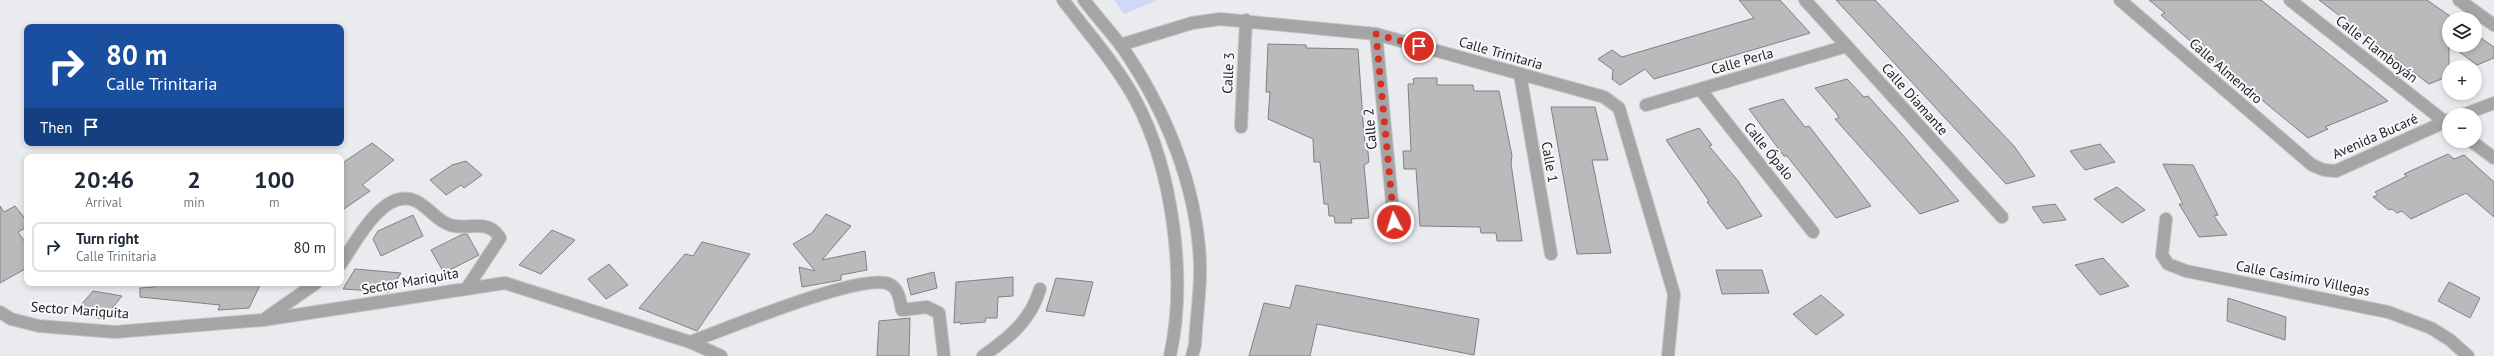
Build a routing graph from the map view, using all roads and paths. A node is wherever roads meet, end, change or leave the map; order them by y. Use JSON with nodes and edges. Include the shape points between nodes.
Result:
{"nodes":[{"id":1,"x":1063,"y":0,"type":"edge"},
{"id":2,"x":1084,"y":0,"type":"edge"},
{"id":3,"x":1806,"y":0,"type":"edge"},
{"id":4,"x":2120,"y":0,"type":"edge"},
{"id":5,"x":2290,"y":0,"type":"edge"},
{"id":6,"x":2459,"y":0,"type":"edge"},
{"id":7,"x":1246,"y":20,"type":"junction"},
{"id":8,"x":2494,"y":25,"type":"edge"},
{"id":9,"x":1376,"y":34,"type":"junction"},
{"id":10,"x":1120,"y":45,"type":"junction"},
{"id":11,"x":1847,"y":46,"type":"junction"},
{"id":12,"x":1520,"y":74,"type":"junction"},
{"id":13,"x":1700,"y":89,"type":"junction"},
{"id":14,"x":2494,"y":103,"type":"edge"},
{"id":15,"x":1646,"y":105,"type":"dead end"},
{"id":16,"x":2481,"y":108,"type":"edge"},
{"id":17,"x":2442,"y":117,"type":"edge"},
{"id":18,"x":2442,"y":125,"type":"edge"},
{"id":19,"x":1241,"y":127,"type":"dead end"},
{"id":20,"x":2480,"y":148,"type":"edge"},
{"id":21,"x":2494,"y":158,"type":"edge"},
{"id":22,"x":2312,"y":165,"type":"joint"},
{"id":23,"x":2002,"y":217,"type":"dead end"},
{"id":24,"x":2166,"y":220,"type":"dead end"},
{"id":25,"x":1394,"y":222,"type":"dead end"},
{"id":26,"x":1813,"y":232,"type":"dead end"},
{"id":27,"x":1551,"y":254,"type":"dead end"},
{"id":28,"x":344,"y":260,"type":"edge"},
{"id":29,"x":312,"y":286,"type":"edge"},
{"id":30,"x":468,"y":288,"type":"junction"},
{"id":31,"x":1040,"y":289,"type":"dead end"},
{"id":32,"x":0,"y":312,"type":"edge"},
{"id":33,"x":263,"y":320,"type":"junction"},
{"id":34,"x":690,"y":342,"type":"junction"},
{"id":35,"x":721,"y":356,"type":"edge"},
{"id":36,"x":944,"y":356,"type":"edge"},
{"id":37,"x":983,"y":356,"type":"edge"},
{"id":38,"x":1170,"y":356,"type":"edge"},
{"id":39,"x":1192,"y":356,"type":"edge"},
{"id":40,"x":1668,"y":356,"type":"edge"},
{"id":41,"x":2468,"y":356,"type":"edge"}],
"edges":[{"from":1,"to":38,"type":"street","via":[[1122,78],[1145,121],[1161,162],[1171,209],[1177,261],[1174,342]]},
{"from":2,"to":10,"type":"street"},
{"from":3,"to":11,"type":"street","name":"Calle Diamante"},
{"from":4,"to":22,"type":"street","name":"Calle Almendro"},
{"from":5,"to":17,"type":"street","name":"Calle Flamboyán"},
{"from":6,"to":8,"type":"street"},
{"from":7,"to":9,"type":"street","name":"Calle Trinitaria"},
{"from":7,"to":10,"type":"street","name":"Calle Trinitaria","via":[[1220,19],[1192,23]]},
{"from":7,"to":19,"type":"street","name":"Calle 3"},
{"from":9,"to":12,"type":"street","name":"Calle Trinitaria"},
{"from":9,"to":25,"type":"street","name":"Calle 2"},
{"from":10,"to":39,"type":"street","via":[[1164,121],[1181,163],[1193,209],[1200,264]]},
{"from":11,"to":13,"type":"street","name":"Calle Perla"},
{"from":11,"to":23,"type":"street","name":"Calle Diamante"},
{"from":12,"to":27,"type":"street","name":"Calle 1"},
{"from":12,"to":40,"type":"street","name":"Calle Trinitaria","via":[[1604,97],[1619,108],[1674,294]]},
{"from":13,"to":15,"type":"street","name":"Calle Perla"},
{"from":13,"to":26,"type":"street","name":"Calle Ópalo"},
{"from":14,"to":16,"type":"street"},
{"from":18,"to":22,"type":"street","name":"Avenida Bucaré","via":[[2336,171]]},
{"from":20,"to":21,"type":"street"},
{"from":24,"to":41,"type":"street","name":"Calle Casimiro Villegas","via":[[2162,255],[2168,264],[2186,271],[2388,312],[2420,321],[2453,340]]},
{"from":28,"to":30,"type":"street","via":[[381,210],[398,197],[406,197],[416,201],[442,222],[454,226],[490,226],[497,230],[500,238]]},
{"from":29,"to":33,"type":"street"},
{"from":30,"to":33,"type":"street","name":"Sector Mariquita"},
{"from":30,"to":34,"type":"street","name":"Sector Mariquita","via":[[505,283]]},
{"from":31,"to":37,"type":"street","via":[[1037,302],[1020,328]]},
{"from":32,"to":33,"type":"street","name":"Sector Mariquita","via":[[12,319],[39,326],[115,332]]},
{"from":34,"to":35,"type":"street","name":"Sector Mariquita"},
{"from":34,"to":36,"type":"street","via":[[835,290],[877,282],[888,284],[897,291],[902,310],[924,307],[939,313]]}]}
